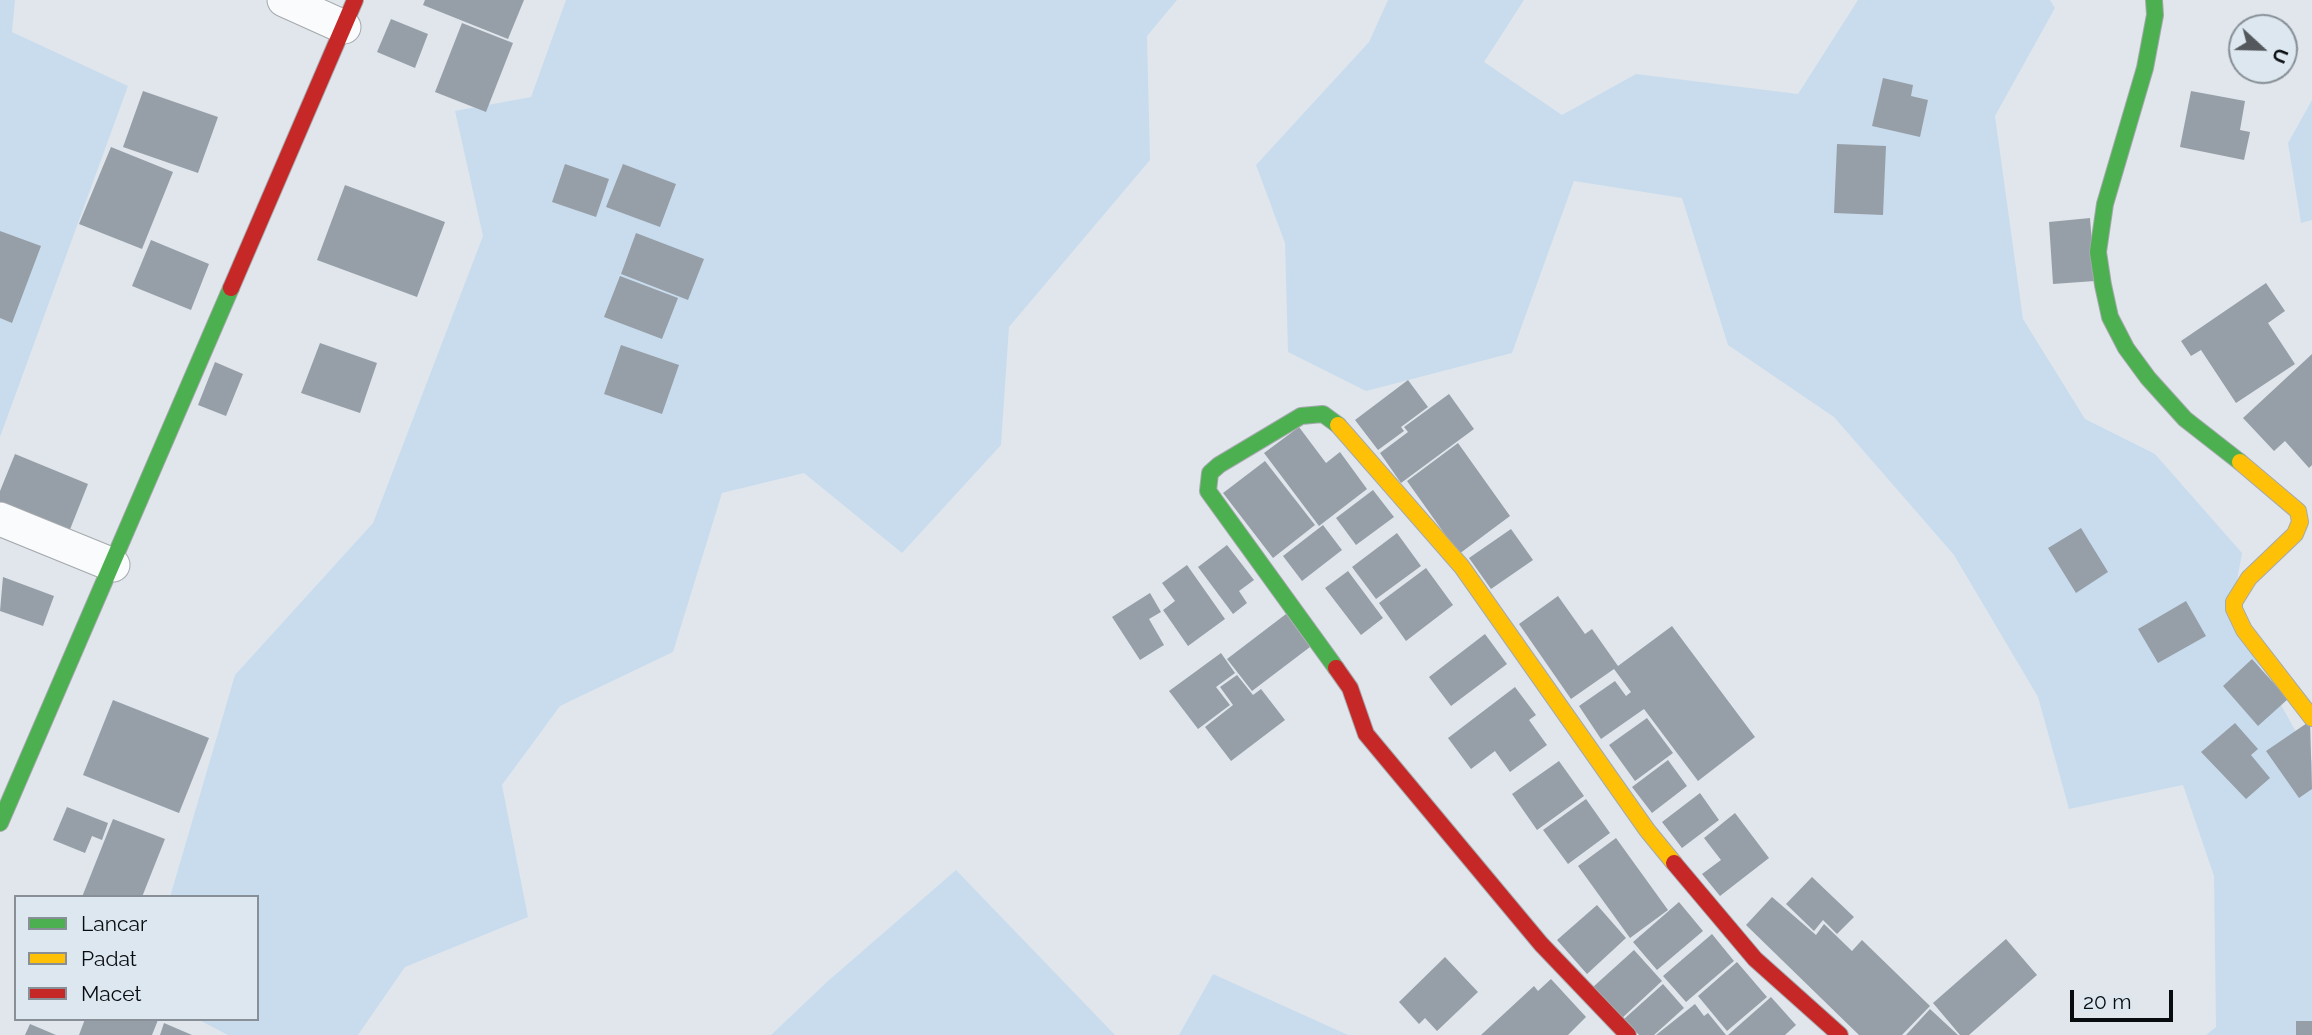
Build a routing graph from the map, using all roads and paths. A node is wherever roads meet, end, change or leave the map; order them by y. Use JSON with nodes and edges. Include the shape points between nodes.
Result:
{"nodes":[{"id":1,"x":284,"y":0,"type":"edge"},
{"id":2,"x":2154,"y":0,"type":"edge"},
{"id":3,"x":350,"y":13,"type":"edge"},
{"id":4,"x":0,"y":519,"type":"edge"},
{"id":5,"x":113,"y":565,"type":"junction"},
{"id":6,"x":2312,"y":718,"type":"edge"},
{"id":7,"x":0,"y":823,"type":"edge"},
{"id":8,"x":1628,"y":1035,"type":"edge"},
{"id":9,"x":1840,"y":1035,"type":"edge"}],
"edges":[{"from":1,"to":3,"type":"street"},
{"from":2,"to":6,"type":"street","via":[[2145,68],[2105,204],[2098,252],[2110,317],[2148,378],[2185,419],[2298,511],[2295,534],[2249,578],[2234,609],[2244,630]]},
{"from":3,"to":5,"type":"street"},
{"from":4,"to":5,"type":"street"},
{"from":5,"to":7,"type":"street"},
{"from":8,"to":9,"type":"street","via":[[1541,944],[1366,734],[1350,688],[1208,491],[1210,474],[1219,465],[1301,416],[1322,414],[1343,428],[1462,567],[1647,830],[1755,959]]}]}
